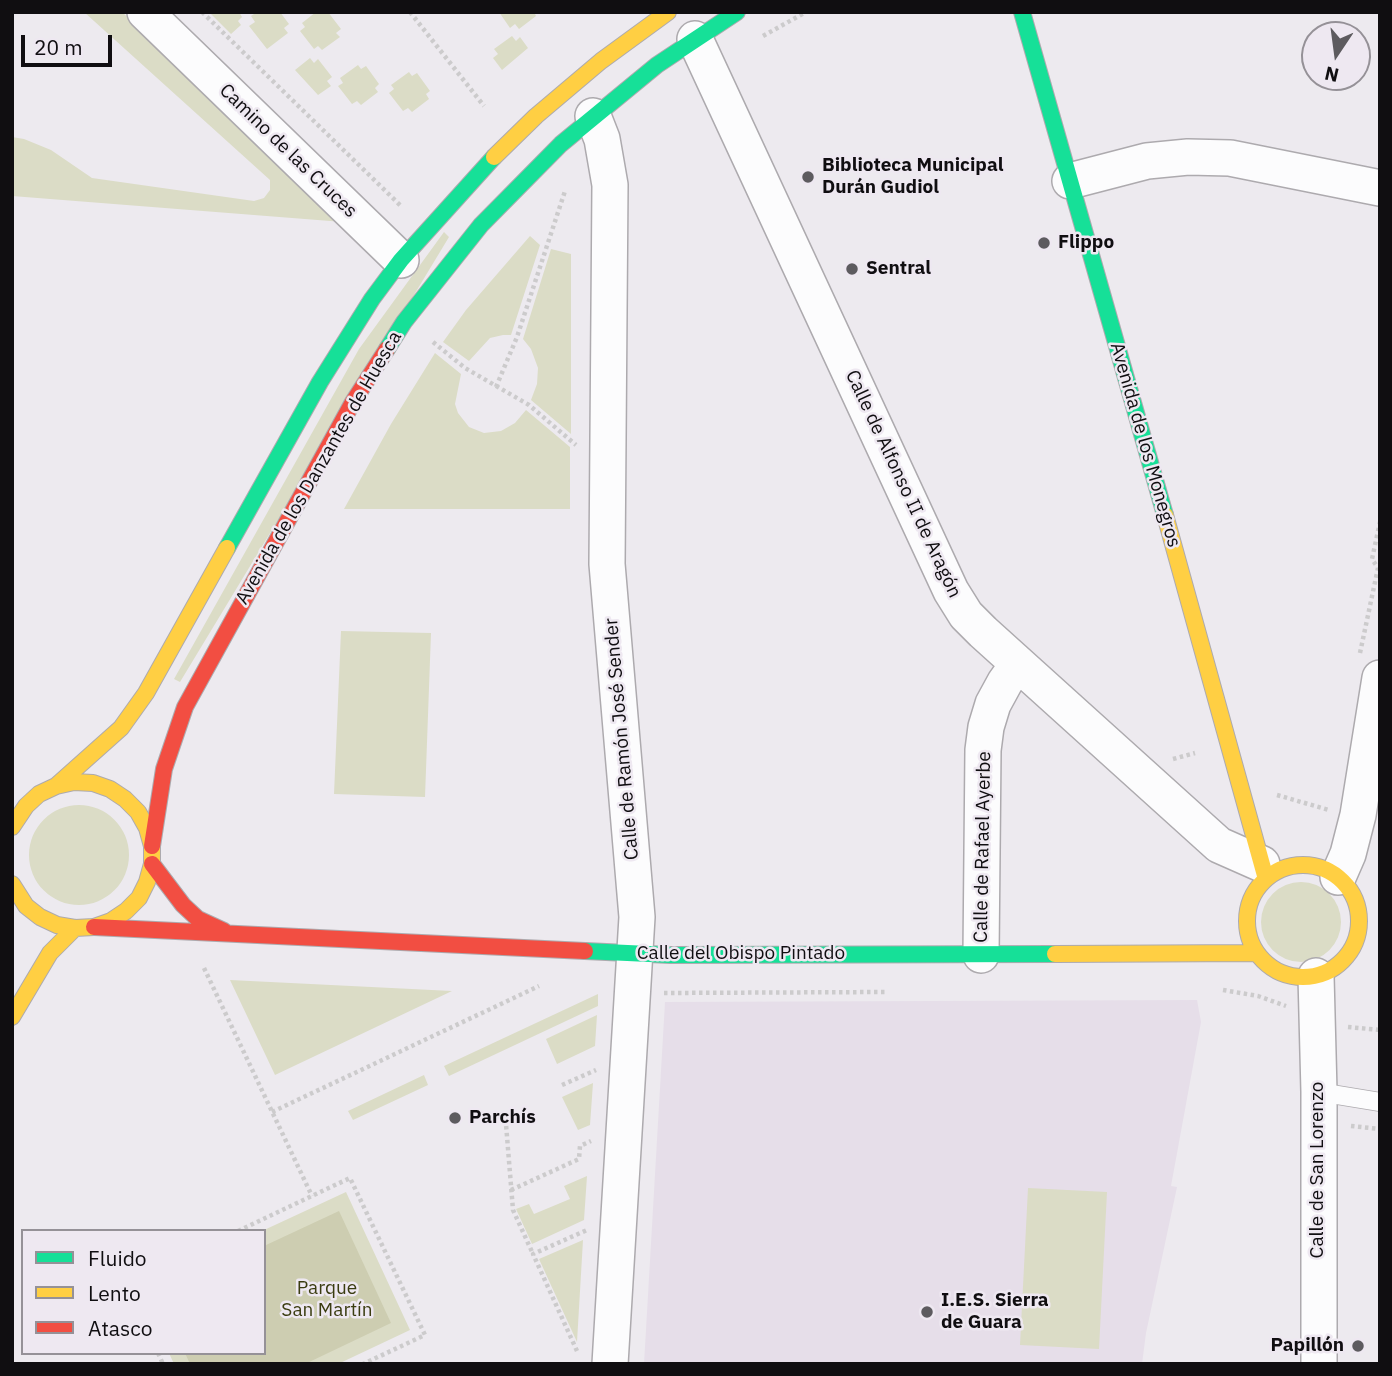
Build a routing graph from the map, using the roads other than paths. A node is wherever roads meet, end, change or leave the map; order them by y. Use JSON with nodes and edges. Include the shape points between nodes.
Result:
{"nodes":[{"id":1,"x":145,"y":12,"type":"edge"},
{"id":2,"x":668,"y":12,"type":"edge"},
{"id":3,"x":737,"y":12,"type":"edge"},
{"id":4,"x":1021,"y":12,"type":"edge"},
{"id":5,"x":695,"y":39,"type":"junction"},
{"id":6,"x":593,"y":116,"type":"junction"},
{"id":7,"x":1070,"y":181,"type":"junction"},
{"id":8,"x":1380,"y":188,"type":"edge"},
{"id":9,"x":401,"y":260,"type":"junction"},
{"id":10,"x":1018,"y":664,"type":"junction"},
{"id":11,"x":1380,"y":678,"type":"edge"},
{"id":12,"x":56,"y":786,"type":"junction"},
{"id":13,"x":12,"y":827,"type":"edge"},
{"id":14,"x":152,"y":846,"type":"junction"},
{"id":15,"x":152,"y":864,"type":"junction"},
{"id":16,"x":1264,"y":872,"type":"junction"},
{"id":17,"x":1338,"y":877,"type":"junction"},
{"id":18,"x":12,"y":884,"type":"edge"},
{"id":19,"x":94,"y":927,"type":"junction"},
{"id":20,"x":75,"y":928,"type":"junction"},
{"id":21,"x":226,"y":932,"type":"junction"},
{"id":22,"x":1352,"y":951,"type":"junction"},
{"id":23,"x":635,"y":954,"type":"junction"},
{"id":24,"x":1257,"y":954,"type":"junction"},
{"id":25,"x":981,"y":955,"type":"junction"},
{"id":26,"x":1369,"y":958,"type":"dead end"},
{"id":27,"x":1316,"y":976,"type":"junction"},
{"id":28,"x":12,"y":1017,"type":"edge"},
{"id":29,"x":1319,"y":1092,"type":"junction"},
{"id":30,"x":1380,"y":1102,"type":"edge"},
{"id":31,"x":610,"y":1364,"type":"edge"},
{"id":32,"x":1319,"y":1364,"type":"edge"}],
"edges":[{"from":1,"to":9,"type":"street","name":"Camino de las Cruces"},
{"from":2,"to":9,"type":"main road","name":"Avenida de los Danzantes de Huesca","via":[[536,116],[466,185]]},
{"from":3,"to":5,"type":"main road","name":"Avenida de los Danzantes de Huesca"},
{"from":4,"to":7,"type":"main road","name":"Avenida de los Monegros"},
{"from":5,"to":6,"type":"main road","name":"Avenida de los Danzantes de Huesca"},
{"from":5,"to":10,"type":"street","name":"Calle de Alfonso II de Aragón","via":[[951,591],[966,615]]},
{"from":6,"to":14,"type":"main road","name":"Avenida de los Danzantes de Huesca","via":[[475,232],[378,361],[185,707],[163,769]]},
{"from":6,"to":23,"type":"street","name":"Calle de Ramón José Sender","via":[[610,185],[607,564],[637,917]]},
{"from":7,"to":8,"type":"street","via":[[1147,161],[1209,157]]},
{"from":7,"to":16,"type":"main road","name":"Avenida de los Monegros"},
{"from":9,"to":12,"type":"main road","name":"Avenida de los Danzantes de Huesca","via":[[320,382],[140,702],[106,743]]},
{"from":10,"to":16,"type":"street","name":"Calle de Alfonso II de Aragón","via":[[1219,845]]},
{"from":10,"to":25,"type":"street","name":"Calle de Rafael Ayerbe","via":[[993,704],[983,750]]},
{"from":11,"to":17,"type":"street","via":[[1358,815]]},
{"from":12,"to":13,"type":"main road","name":"Avenida de los Danzantes de Huesca","via":[[26,806]]},
{"from":12,"to":14,"type":"main road","via":[[93,783],[118,794],[138,812]]},
{"from":14,"to":15,"type":"main road"},
{"from":15,"to":19,"type":"main road","via":[[139,898],[111,921]]},
{"from":15,"to":21,"type":"main road","name":"Calle del Obispo Pintado","via":[[198,919]]},
{"from":16,"to":17,"type":"main road","via":[[1301,865]]},
{"from":16,"to":24,"type":"main road","via":[[1248,915],[1249,939]]},
{"from":17,"to":22,"type":"main road","via":[[1350,889],[1358,912],[1358,936]]},
{"from":18,"to":20,"type":"main road","via":[[26,906],[40,917]]},
{"from":19,"to":20,"type":"main road","name":"Calle del Obispo Pintado"},
{"from":19,"to":21,"type":"main road","name":"Calle del Obispo Pintado"},
{"from":20,"to":28,"type":"main road","via":[[50,953]]},
{"from":21,"to":23,"type":"main road","name":"Calle del Obispo Pintado"},
{"from":22,"to":26,"type":"main road"},
{"from":22,"to":27,"type":"main road","via":[[1330,971]]},
{"from":23,"to":25,"type":"main road","name":"Calle del Obispo Pintado"},
{"from":23,"to":31,"type":"street","name":"Calle de Ramón José Sender"},
{"from":24,"to":25,"type":"main road","name":"Calle del Obispo Pintado"},
{"from":24,"to":27,"type":"main road","via":[[1283,974]]},
{"from":27,"to":29,"type":"street","name":"Calle de San Lorenzo"},
{"from":29,"to":30,"type":"lane"},
{"from":29,"to":32,"type":"street","name":"Calle de San Lorenzo"}]}
